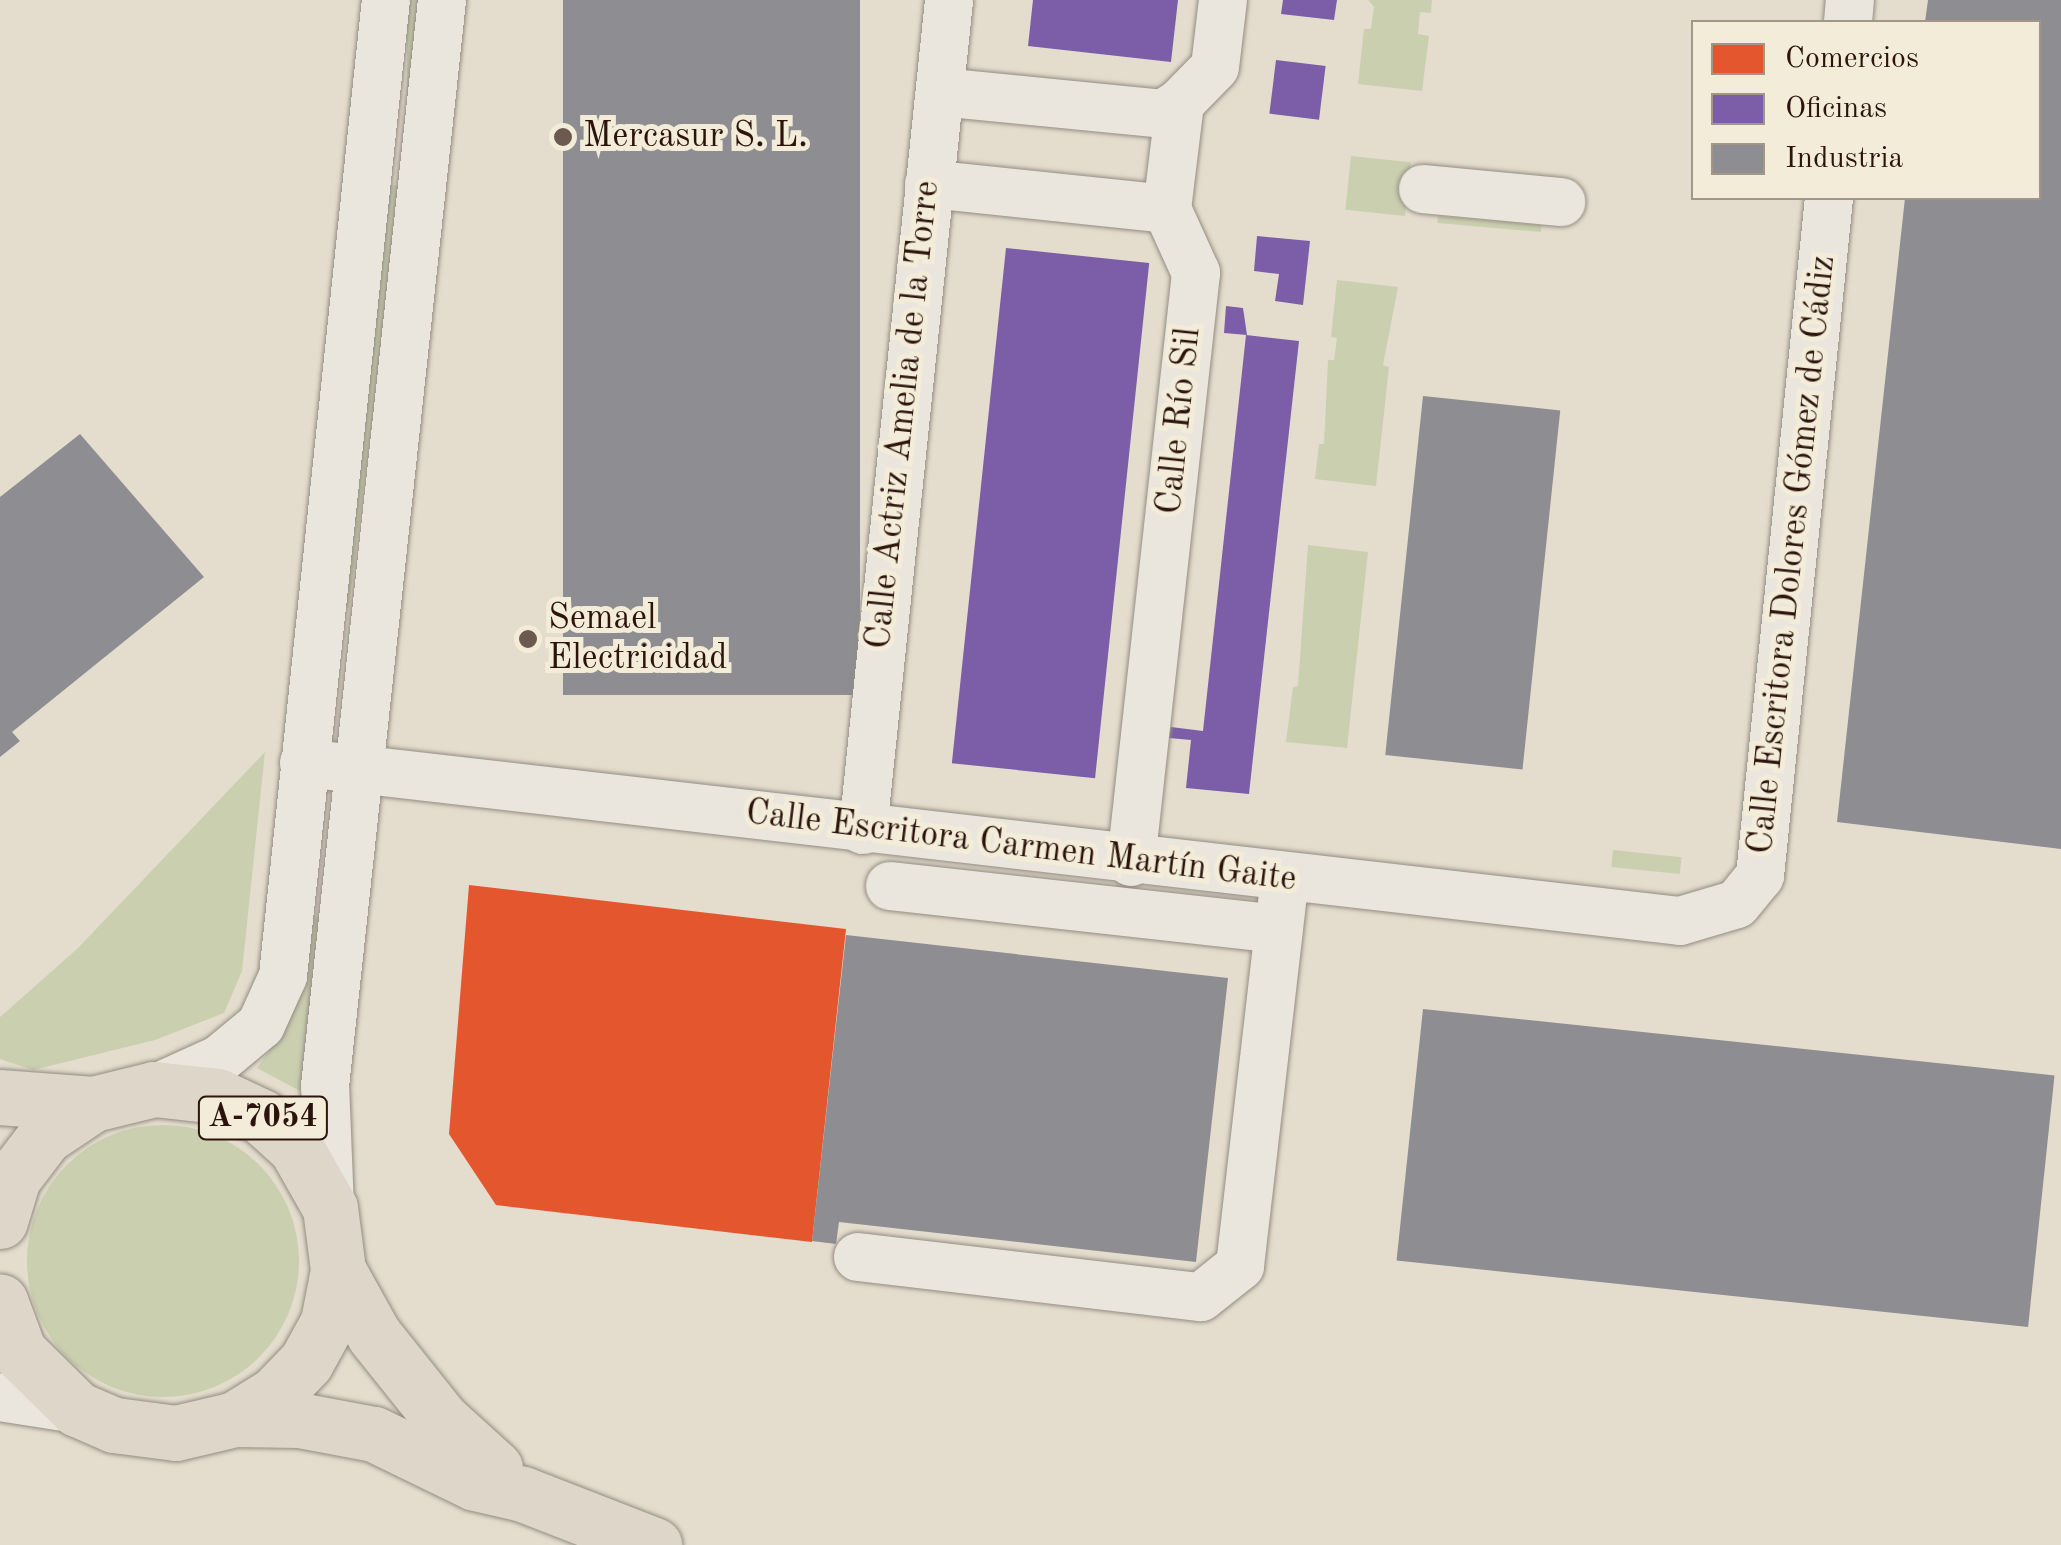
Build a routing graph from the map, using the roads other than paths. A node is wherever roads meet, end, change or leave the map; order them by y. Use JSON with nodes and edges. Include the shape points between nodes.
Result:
{"nodes":[{"id":1,"x":386,"y":0,"type":"edge"},
{"id":2,"x":442,"y":0,"type":"edge"},
{"id":3,"x":950,"y":0,"type":"edge"},
{"id":4,"x":1224,"y":0,"type":"edge"},
{"id":5,"x":940,"y":92,"type":"junction"},
{"id":6,"x":1180,"y":103,"type":"junction"},
{"id":7,"x":929,"y":184,"type":"junction"},
{"id":8,"x":1422,"y":189,"type":"dead end"},
{"id":9,"x":1829,"y":200,"type":"edge"},
{"id":10,"x":1562,"y":202,"type":"dead end"},
{"id":11,"x":1168,"y":209,"type":"junction"},
{"id":12,"x":304,"y":764,"type":"junction"},
{"id":13,"x":359,"y":770,"type":"junction"},
{"id":14,"x":863,"y":830,"type":"junction"},
{"id":15,"x":1131,"y":862,"type":"junction"},
{"id":16,"x":1285,"y":878,"type":"junction"},
{"id":17,"x":890,"y":886,"type":"dead end"},
{"id":18,"x":1737,"y":904,"type":"joint"},
{"id":19,"x":1279,"y":930,"type":"junction"},
{"id":20,"x":154,"y":1089,"type":"junction"},
{"id":21,"x":0,"y":1096,"type":"edge"},
{"id":22,"x":93,"y":1104,"type":"junction"},
{"id":23,"x":330,"y":1208,"type":"junction"},
{"id":24,"x":0,"y":1221,"type":"edge"},
{"id":25,"x":858,"y":1258,"type":"dead end"},
{"id":26,"x":338,"y":1270,"type":"junction"},
{"id":27,"x":0,"y":1300,"type":"edge"},
{"id":28,"x":0,"y":1397,"type":"edge"},
{"id":29,"x":76,"y":1408,"type":"junction"},
{"id":30,"x":235,"y":1419,"type":"junction"},
{"id":31,"x":523,"y":1494,"type":"junction"},
{"id":32,"x":654,"y":1545,"type":"edge"}],
"edges":[{"from":1,"to":12,"type":"street"},
{"from":2,"to":13,"type":"street"},
{"from":3,"to":5,"type":"street","name":"Calle Actriz Amelia de la Torre"},
{"from":4,"to":6,"type":"street","via":[[1216,68]]},
{"from":5,"to":6,"type":"street","via":[[1163,114]]},
{"from":5,"to":7,"type":"street","name":"Calle Actriz Amelia de la Torre"},
{"from":6,"to":11,"type":"street"},
{"from":7,"to":11,"type":"street"},
{"from":7,"to":14,"type":"street","name":"Calle Actriz Amelia de la Torre"},
{"from":8,"to":10,"type":"street"},
{"from":9,"to":18,"type":"street","name":"Calle Escritora Dolores Gómez de Cádiz","via":[[1783,830]]},
{"from":11,"to":15,"type":"street","name":"Calle Río Sil","via":[[1196,272]]},
{"from":12,"to":13,"type":"street","name":"Calle Escritora Carmen Martín Gaite"},
{"from":12,"to":20,"type":"street","via":[[283,976],[261,1025],[220,1059]]},
{"from":13,"to":14,"type":"street","name":"Calle Escritora Carmen Martín Gaite"},
{"from":13,"to":23,"type":"street","via":[[325,1086]]},
{"from":14,"to":15,"type":"street","name":"Calle Escritora Carmen Martín Gaite"},
{"from":15,"to":16,"type":"street","name":"Calle Escritora Carmen Martín Gaite"},
{"from":16,"to":18,"type":"street","name":"Calle Escritora Carmen Martín Gaite","via":[[1680,921]]},
{"from":16,"to":19,"type":"street"},
{"from":17,"to":19,"type":"street"},
{"from":19,"to":25,"type":"street","via":[[1240,1266],[1201,1297]]},
{"from":20,"to":22,"type":"main road","number":"A-7054"},
{"from":20,"to":23,"type":"main road","number":"A-7054","via":[[217,1096],[262,1118],[296,1148]]},
{"from":21,"to":22,"type":"main road","number":"A-7054"},
{"from":22,"to":24,"type":"main road","number":"A-7054","via":[[46,1136],[14,1178]]},
{"from":23,"to":26,"type":"main road","number":"A-7054"},
{"from":26,"to":30,"type":"main road","number":"A-7054","via":[[328,1322],[306,1362],[275,1394]]},
{"from":26,"to":31,"type":"main road","number":"A-7054","via":[[374,1336],[441,1419]]},
{"from":27,"to":29,"type":"main road","number":"A-7054","via":[[18,1352]]},
{"from":28,"to":29,"type":"street"},
{"from":29,"to":30,"type":"main road","number":"A-7054","via":[[114,1426],[176,1433]]},
{"from":30,"to":31,"type":"main road","number":"A-7054","via":[[300,1420],[374,1434],[474,1484]]},
{"from":31,"to":32,"type":"main road","number":"A-7054"}]}
